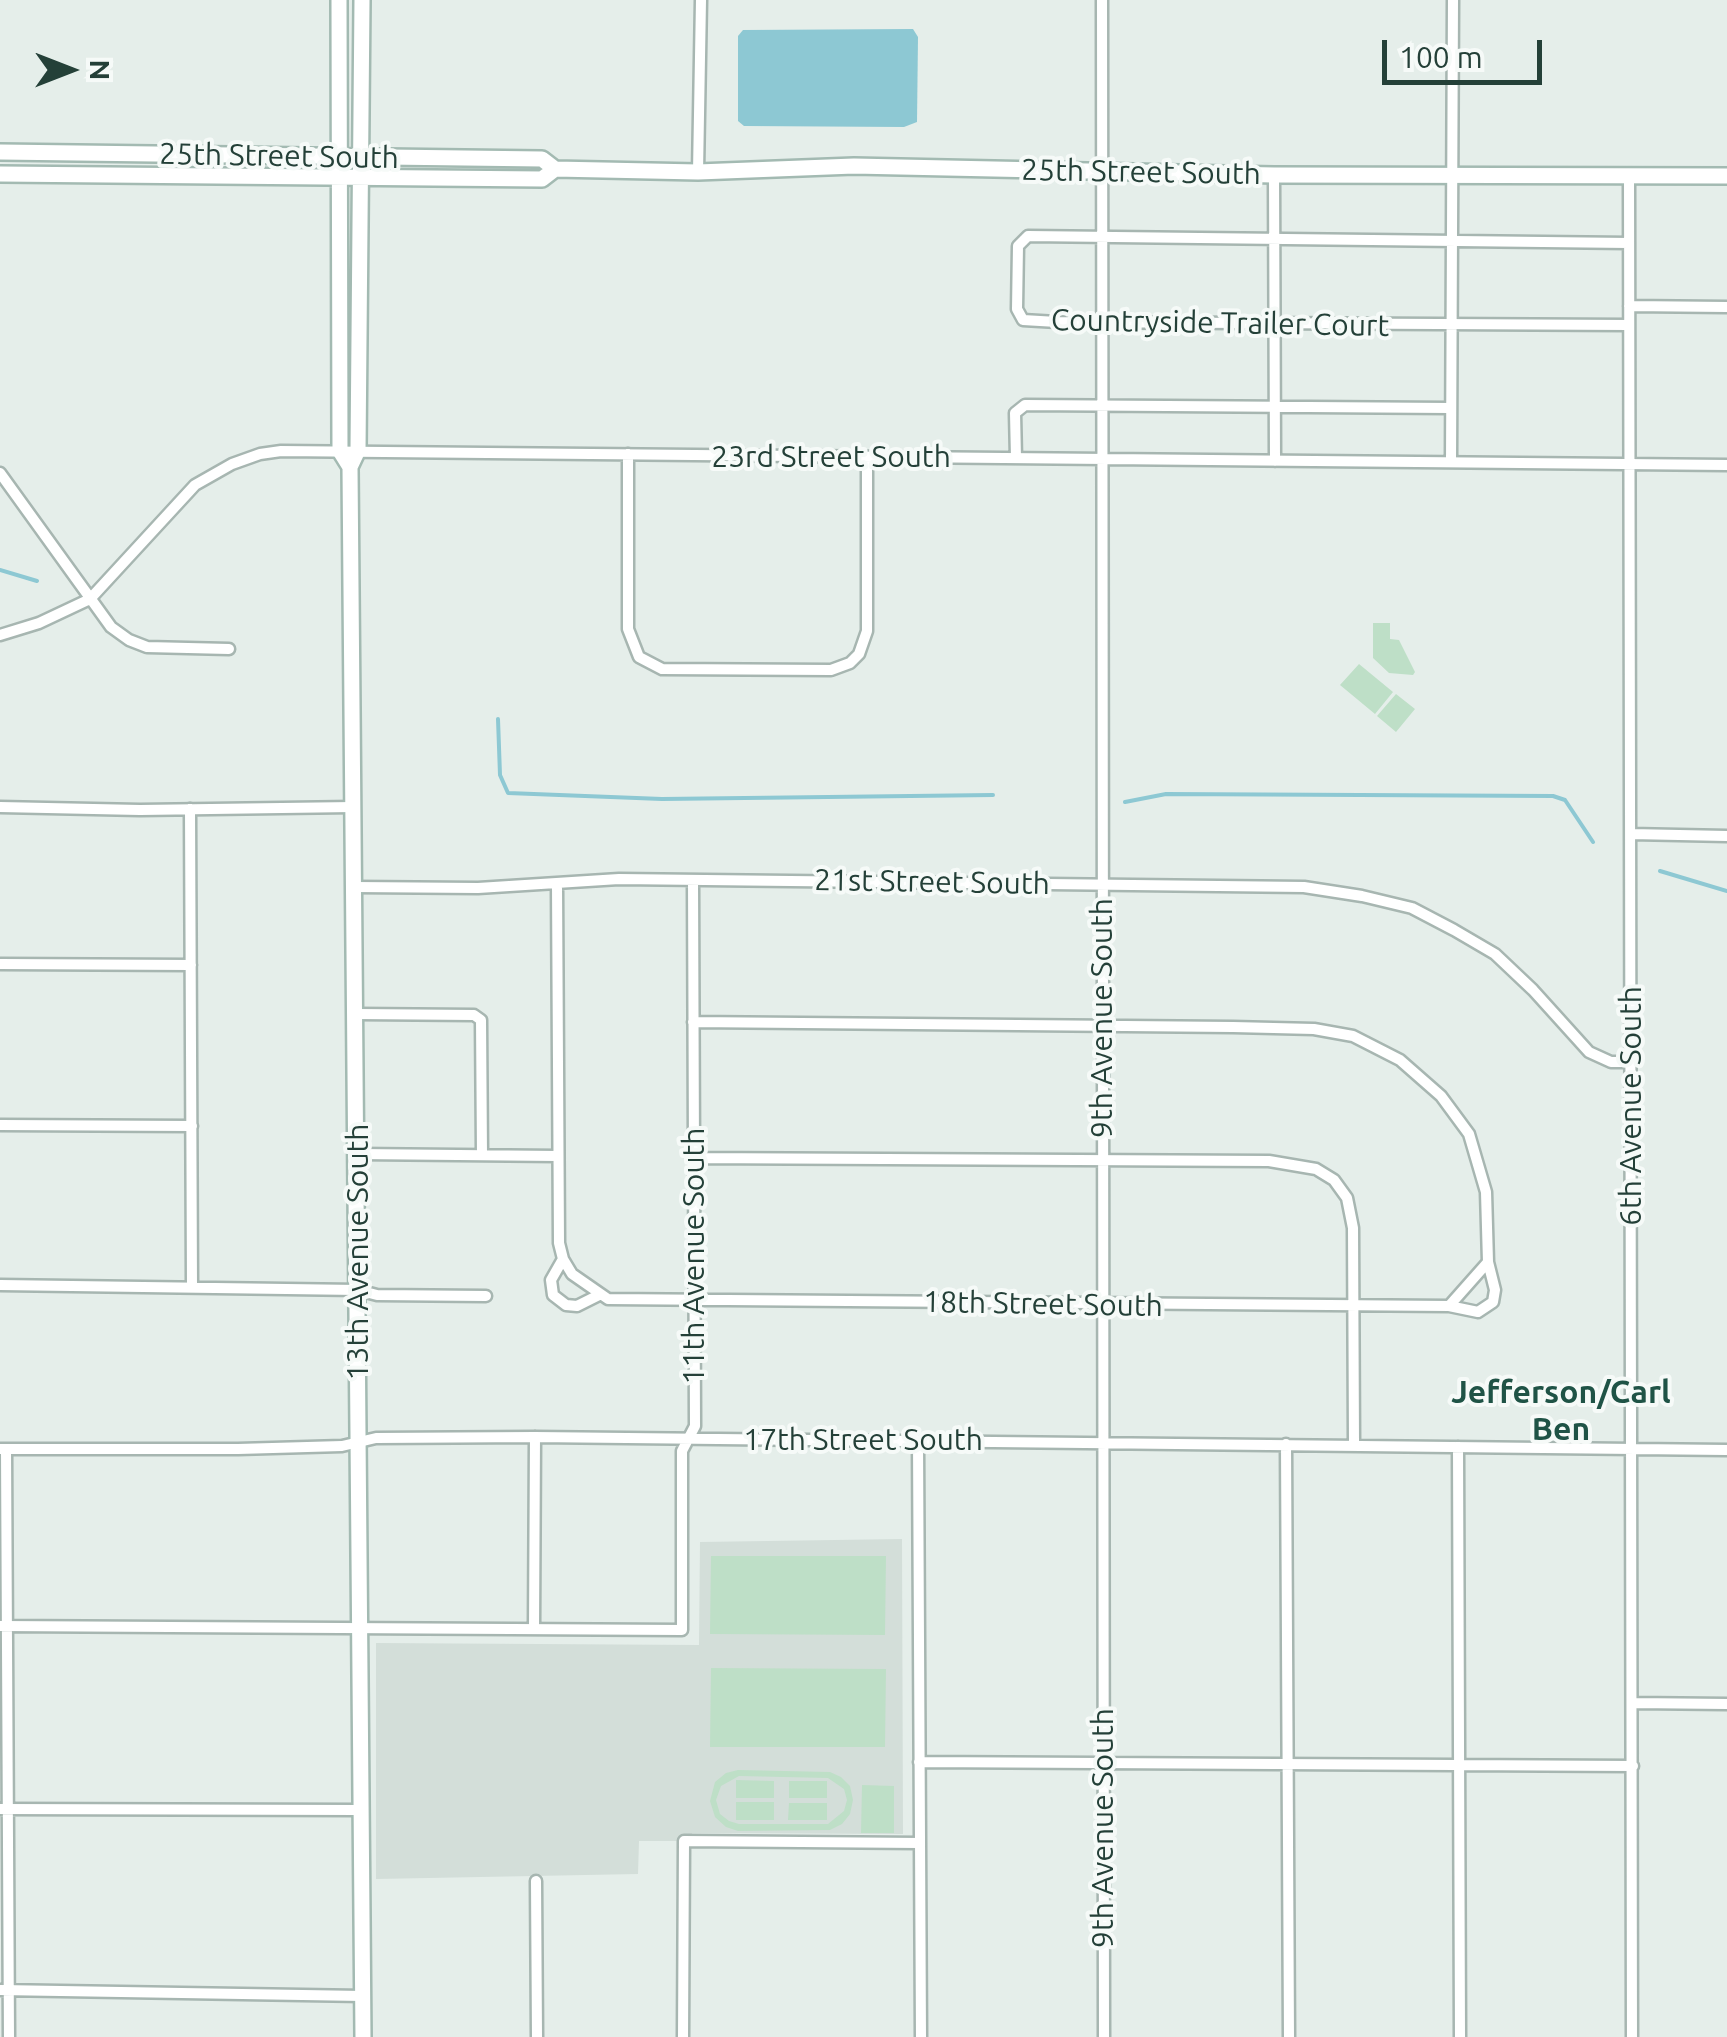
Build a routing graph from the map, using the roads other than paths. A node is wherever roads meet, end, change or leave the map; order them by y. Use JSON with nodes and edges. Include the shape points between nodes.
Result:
{"nodes":[{"id":1,"x":340,"y":0,"type":"edge"},
{"id":2,"x":362,"y":0,"type":"edge"},
{"id":3,"x":700,"y":0,"type":"edge"},
{"id":4,"x":1102,"y":0,"type":"edge"},
{"id":5,"x":1453,"y":0,"type":"edge"},
{"id":6,"x":0,"y":152,"type":"edge"},
{"id":7,"x":339,"y":156,"type":"junction"},
{"id":8,"x":360,"y":157,"type":"junction"},
{"id":9,"x":555,"y":170,"type":"junction"},
{"id":10,"x":1100,"y":171,"type":"junction"},
{"id":11,"x":698,"y":172,"type":"junction"},
{"id":12,"x":0,"y":174,"type":"edge"},
{"id":13,"x":1274,"y":175,"type":"junction"},
{"id":14,"x":1451,"y":175,"type":"junction"},
{"id":15,"x":340,"y":176,"type":"junction"},
{"id":16,"x":1629,"y":176,"type":"junction"},
{"id":17,"x":1727,"y":176,"type":"edge"},
{"id":18,"x":360,"y":177,"type":"junction"},
{"id":19,"x":1100,"y":238,"type":"junction"},
{"id":20,"x":1275,"y":238,"type":"junction"},
{"id":21,"x":1450,"y":241,"type":"junction"},
{"id":22,"x":1628,"y":243,"type":"junction"},
{"id":23,"x":1629,"y":306,"type":"junction"},
{"id":24,"x":1727,"y":307,"type":"edge"},
{"id":25,"x":1100,"y":322,"type":"junction"},
{"id":26,"x":1275,"y":324,"type":"junction"},
{"id":27,"x":1450,"y":325,"type":"junction"},
{"id":28,"x":1629,"y":325,"type":"junction"},
{"id":29,"x":1102,"y":405,"type":"junction"},
{"id":30,"x":1275,"y":406,"type":"junction"},
{"id":31,"x":1450,"y":408,"type":"junction"},
{"id":32,"x":358,"y":450,"type":"junction"},
{"id":33,"x":340,"y":451,"type":"junction"},
{"id":34,"x":628,"y":454,"type":"junction"},
{"id":35,"x":867,"y":457,"type":"junction"},
{"id":36,"x":1016,"y":458,"type":"junction"},
{"id":37,"x":1101,"y":459,"type":"junction"},
{"id":38,"x":1276,"y":461,"type":"junction"},
{"id":39,"x":1451,"y":462,"type":"junction"},
{"id":40,"x":1630,"y":464,"type":"junction"},
{"id":41,"x":1727,"y":465,"type":"edge"},
{"id":42,"x":350,"y":467,"type":"junction"},
{"id":43,"x":0,"y":473,"type":"edge"},
{"id":44,"x":90,"y":599,"type":"junction"},
{"id":45,"x":0,"y":635,"type":"edge"},
{"id":46,"x":228,"y":649,"type":"dead end"},
{"id":47,"x":0,"y":807,"type":"edge"},
{"id":48,"x":353,"y":807,"type":"junction"},
{"id":49,"x":190,"y":809,"type":"junction"},
{"id":50,"x":1631,"y":834,"type":"junction"},
{"id":51,"x":1727,"y":836,"type":"edge"},
{"id":52,"x":693,"y":880,"type":"junction"},
{"id":53,"x":1101,"y":884,"type":"junction"},
{"id":54,"x":557,"y":885,"type":"junction"},
{"id":55,"x":355,"y":887,"type":"junction"},
{"id":56,"x":0,"y":964,"type":"edge"},
{"id":57,"x":191,"y":964,"type":"junction"},
{"id":58,"x":357,"y":1014,"type":"junction"},
{"id":59,"x":693,"y":1022,"type":"junction"},
{"id":60,"x":1102,"y":1026,"type":"junction"},
{"id":61,"x":1631,"y":1062,"type":"junction"},
{"id":62,"x":0,"y":1125,"type":"edge"},
{"id":63,"x":192,"y":1126,"type":"junction"},
{"id":64,"x":358,"y":1154,"type":"junction"},
{"id":65,"x":482,"y":1156,"type":"junction"},
{"id":66,"x":558,"y":1156,"type":"junction"},
{"id":67,"x":693,"y":1158,"type":"junction"},
{"id":68,"x":1102,"y":1160,"type":"junction"},
{"id":69,"x":563,"y":1259,"type":"junction"},
{"id":70,"x":1488,"y":1262,"type":"junction"},
{"id":71,"x":0,"y":1285,"type":"edge"},
{"id":72,"x":192,"y":1287,"type":"junction"},
{"id":73,"x":358,"y":1290,"type":"junction"},
{"id":74,"x":600,"y":1295,"type":"junction"},
{"id":75,"x":486,"y":1296,"type":"dead end"},
{"id":76,"x":694,"y":1300,"type":"junction"},
{"id":77,"x":1102,"y":1304,"type":"junction"},
{"id":78,"x":1355,"y":1306,"type":"junction"},
{"id":79,"x":1448,"y":1306,"type":"junction"},
{"id":80,"x":534,"y":1437,"type":"junction"},
{"id":81,"x":688,"y":1438,"type":"junction"},
{"id":82,"x":918,"y":1441,"type":"junction"},
{"id":83,"x":1103,"y":1441,"type":"junction"},
{"id":84,"x":358,"y":1442,"type":"junction"},
{"id":85,"x":1286,"y":1444,"type":"junction"},
{"id":86,"x":1354,"y":1444,"type":"junction"},
{"id":87,"x":1458,"y":1447,"type":"junction"},
{"id":88,"x":1632,"y":1448,"type":"junction"},
{"id":89,"x":3,"y":1449,"type":"edge"},
{"id":90,"x":1727,"y":1450,"type":"edge"},
{"id":91,"x":4,"y":1626,"type":"edge"},
{"id":92,"x":359,"y":1628,"type":"junction"},
{"id":93,"x":534,"y":1628,"type":"junction"},
{"id":94,"x":1634,"y":1703,"type":"junction"},
{"id":95,"x":1727,"y":1704,"type":"edge"},
{"id":96,"x":918,"y":1762,"type":"junction"},
{"id":97,"x":1102,"y":1762,"type":"junction"},
{"id":98,"x":1289,"y":1764,"type":"junction"},
{"id":99,"x":1458,"y":1765,"type":"junction"},
{"id":100,"x":1633,"y":1766,"type":"junction"},
{"id":101,"x":4,"y":1809,"type":"edge"},
{"id":102,"x":359,"y":1810,"type":"junction"},
{"id":103,"x":919,"y":1843,"type":"junction"},
{"id":104,"x":536,"y":1881,"type":"dead end"},
{"id":105,"x":4,"y":1990,"type":"edge"},
{"id":106,"x":363,"y":1996,"type":"junction"},
{"id":107,"x":9,"y":2037,"type":"edge"},
{"id":108,"x":363,"y":2037,"type":"edge"},
{"id":109,"x":537,"y":2037,"type":"edge"},
{"id":110,"x":683,"y":2037,"type":"edge"},
{"id":111,"x":921,"y":2037,"type":"edge"},
{"id":112,"x":1104,"y":2037,"type":"edge"},
{"id":113,"x":1288,"y":2037,"type":"edge"},
{"id":114,"x":1460,"y":2037,"type":"edge"},
{"id":115,"x":1632,"y":2037,"type":"edge"}],
"edges":[{"from":1,"to":7,"type":"main road"},
{"from":2,"to":8,"type":"main road","name":"13th Avenue South"},
{"from":3,"to":11,"type":"street"},
{"from":4,"to":10,"type":"street","name":"9th Avenue South"},
{"from":5,"to":14,"type":"street"},
{"from":6,"to":7,"type":"main road","name":"25th Street South"},
{"from":7,"to":8,"type":"main road","name":"25th Street South"},
{"from":7,"to":15,"type":"main road"},
{"from":8,"to":9,"type":"main road","name":"25th Street South","via":[[542,160]]},
{"from":8,"to":18,"type":"main road","name":"13th Avenue South"},
{"from":9,"to":11,"type":"main road","name":"25th Street South"},
{"from":9,"to":18,"type":"main road","name":"25th Street South","via":[[542,179]]},
{"from":10,"to":11,"type":"main road","name":"25th Street South","via":[[854,166]]},
{"from":10,"to":13,"type":"main road","name":"25th Street South"},
{"from":10,"to":19,"type":"street","name":"9th Avenue South"},
{"from":12,"to":15,"type":"main road","name":"25th Street South"},
{"from":13,"to":14,"type":"main road","name":"25th Street South"},
{"from":13,"to":20,"type":"street"},
{"from":14,"to":16,"type":"main road","name":"25th Street South"},
{"from":14,"to":21,"type":"street"},
{"from":15,"to":18,"type":"main road","name":"25th Street South"},
{"from":15,"to":33,"type":"main road"},
{"from":16,"to":17,"type":"main road","name":"25th Street South"},
{"from":16,"to":22,"type":"street","name":"6th Avenue South"},
{"from":18,"to":32,"type":"main road","name":"13th Avenue South"},
{"from":19,"to":20,"type":"street","name":"Countryside Trailer Court"},
{"from":19,"to":25,"type":"street","name":"9th Avenue South"},
{"from":19,"to":25,"type":"street","name":"Countryside Trailer Court","via":[[1020,241],[1017,310],[1023,320]]},
{"from":20,"to":21,"type":"street","name":"Countryside Trailer Court"},
{"from":20,"to":26,"type":"street"},
{"from":21,"to":22,"type":"street","name":"Countryside Trailer Court"},
{"from":21,"to":27,"type":"street"},
{"from":22,"to":23,"type":"street","name":"6th Avenue South"},
{"from":23,"to":24,"type":"street"},
{"from":23,"to":28,"type":"street","name":"6th Avenue South"},
{"from":25,"to":26,"type":"street","name":"Countryside Trailer Court"},
{"from":25,"to":29,"type":"street","name":"9th Avenue South"},
{"from":26,"to":27,"type":"street","name":"Countryside Trailer Court"},
{"from":26,"to":30,"type":"street"},
{"from":27,"to":28,"type":"street","name":"Countryside Trailer Court"},
{"from":27,"to":31,"type":"street"},
{"from":28,"to":40,"type":"street","name":"6th Avenue South"},
{"from":29,"to":30,"type":"street"},
{"from":29,"to":36,"type":"street","via":[[1025,405],[1016,414]]},
{"from":29,"to":37,"type":"street","name":"9th Avenue South"},
{"from":30,"to":31,"type":"street"},
{"from":30,"to":38,"type":"street"},
{"from":31,"to":39,"type":"street"},
{"from":32,"to":33,"type":"street","name":"23rd Street South"},
{"from":32,"to":34,"type":"street","name":"23rd Street South"},
{"from":32,"to":42,"type":"main road","name":"13th Avenue South"},
{"from":33,"to":42,"type":"main road"},
{"from":33,"to":44,"type":"street","name":"23rd Street South","via":[[260,454],[214,473],[180,498]]},
{"from":34,"to":35,"type":"street","name":"23rd Street South"},
{"from":34,"to":35,"type":"street","via":[[628,628],[634,650],[662,669],[831,670],[859,654],[867,631]]},
{"from":35,"to":36,"type":"street","name":"23rd Street South"},
{"from":36,"to":37,"type":"street","name":"23rd Street South"},
{"from":37,"to":38,"type":"street","name":"23rd Street South"},
{"from":37,"to":53,"type":"street","name":"9th Avenue South"},
{"from":38,"to":39,"type":"street","name":"23rd Street South"},
{"from":39,"to":40,"type":"street","name":"23rd Street South"},
{"from":40,"to":41,"type":"street","name":"23rd Street South"},
{"from":40,"to":50,"type":"street","name":"6th Avenue South"},
{"from":42,"to":48,"type":"main road","name":"13th Avenue South"},
{"from":43,"to":44,"type":"street"},
{"from":44,"to":45,"type":"street","name":"23rd Street South"},
{"from":44,"to":46,"type":"street","via":[[111,627],[147,647]]},
{"from":47,"to":49,"type":"street"},
{"from":48,"to":49,"type":"street"},
{"from":48,"to":55,"type":"main road","name":"13th Avenue South"},
{"from":49,"to":57,"type":"street"},
{"from":50,"to":51,"type":"street"},
{"from":50,"to":61,"type":"street","name":"6th Avenue South"},
{"from":52,"to":53,"type":"street","name":"21st Street South"},
{"from":52,"to":54,"type":"street","name":"21st Street South"},
{"from":52,"to":59,"type":"street","name":"11th Avenue South"},
{"from":53,"to":60,"type":"street","name":"9th Avenue South"},
{"from":53,"to":61,"type":"street","name":"21st Street South","via":[[1304,887],[1412,908],[1495,954],[1590,1052]]},
{"from":54,"to":55,"type":"street","name":"21st Street South"},
{"from":54,"to":66,"type":"street"},
{"from":55,"to":58,"type":"main road","name":"13th Avenue South"},
{"from":56,"to":57,"type":"street"},
{"from":57,"to":63,"type":"street"},
{"from":58,"to":64,"type":"main road","name":"13th Avenue South"},
{"from":58,"to":65,"type":"street","via":[[481,1020]]},
{"from":59,"to":60,"type":"street"},
{"from":59,"to":67,"type":"street","name":"11th Avenue South"},
{"from":60,"to":68,"type":"street","name":"9th Avenue South"},
{"from":60,"to":70,"type":"street","via":[[1314,1029],[1353,1036],[1400,1060],[1441,1096],[1469,1134],[1486,1192]]},
{"from":61,"to":88,"type":"street","name":"6th Avenue South"},
{"from":62,"to":63,"type":"street"},
{"from":63,"to":72,"type":"street"},
{"from":64,"to":65,"type":"street"},
{"from":64,"to":73,"type":"main road","name":"13th Avenue South"},
{"from":65,"to":66,"type":"street"},
{"from":66,"to":69,"type":"street"},
{"from":67,"to":68,"type":"street"},
{"from":67,"to":76,"type":"street","name":"11th Avenue South"},
{"from":68,"to":77,"type":"street","name":"9th Avenue South"},
{"from":68,"to":78,"type":"street","via":[[1270,1161],[1316,1169],[1348,1198]]},
{"from":69,"to":74,"type":"street","name":"18th Street South"},
{"from":69,"to":74,"type":"street","via":[[551,1280],[553,1295],[577,1306]]},
{"from":70,"to":79,"type":"street"},
{"from":70,"to":79,"type":"street","name":"18th Street South","via":[[1493,1302],[1478,1312]]},
{"from":71,"to":72,"type":"street"},
{"from":72,"to":73,"type":"street"},
{"from":73,"to":75,"type":"street"},
{"from":73,"to":84,"type":"main road","name":"13th Avenue South"},
{"from":74,"to":76,"type":"street","name":"18th Street South"},
{"from":76,"to":77,"type":"street","name":"18th Street South"},
{"from":76,"to":81,"type":"street","name":"11th Avenue South","via":[[695,1426]]},
{"from":77,"to":78,"type":"street","name":"18th Street South"},
{"from":77,"to":83,"type":"street","name":"9th Avenue South"},
{"from":78,"to":79,"type":"street","name":"18th Street South"},
{"from":78,"to":86,"type":"street"},
{"from":80,"to":81,"type":"street","name":"17th Street South"},
{"from":80,"to":84,"type":"street","name":"17th Street South"},
{"from":80,"to":93,"type":"street"},
{"from":81,"to":82,"type":"street","name":"17th Street South"},
{"from":81,"to":93,"type":"street","name":"11th Avenue South","via":[[682,1451],[682,1630]]},
{"from":82,"to":83,"type":"street","name":"17th Street South"},
{"from":82,"to":96,"type":"street"},
{"from":83,"to":85,"type":"street","name":"17th Street South"},
{"from":83,"to":97,"type":"street","name":"9th Avenue South"},
{"from":84,"to":89,"type":"street","name":"17th Street South"},
{"from":84,"to":92,"type":"main road","name":"13th Avenue South"},
{"from":85,"to":86,"type":"street","name":"17th Street South"},
{"from":85,"to":98,"type":"street"},
{"from":86,"to":87,"type":"street","name":"17th Street South"},
{"from":87,"to":88,"type":"street","name":"17th Street South"},
{"from":87,"to":99,"type":"street"},
{"from":88,"to":90,"type":"street","name":"17th Street South"},
{"from":88,"to":94,"type":"street","name":"6th Avenue South"},
{"from":89,"to":91,"type":"street"},
{"from":91,"to":92,"type":"street"},
{"from":91,"to":101,"type":"street"},
{"from":92,"to":93,"type":"street"},
{"from":92,"to":102,"type":"main road","name":"13th Avenue South"},
{"from":94,"to":95,"type":"street"},
{"from":94,"to":100,"type":"street","name":"6th Avenue South"},
{"from":96,"to":97,"type":"street"},
{"from":96,"to":103,"type":"street"},
{"from":97,"to":98,"type":"street"},
{"from":97,"to":112,"type":"street","name":"9th Avenue South"},
{"from":98,"to":99,"type":"street"},
{"from":98,"to":113,"type":"street"},
{"from":99,"to":100,"type":"street"},
{"from":99,"to":114,"type":"street"},
{"from":100,"to":115,"type":"street","name":"6th Avenue South"},
{"from":101,"to":102,"type":"street"},
{"from":101,"to":105,"type":"street"},
{"from":102,"to":106,"type":"main road","name":"13th Avenue South"},
{"from":103,"to":110,"type":"street","via":[[684,1841]]},
{"from":103,"to":111,"type":"street"},
{"from":104,"to":109,"type":"street"},
{"from":105,"to":106,"type":"street"},
{"from":105,"to":107,"type":"street"},
{"from":106,"to":108,"type":"main road","name":"13th Avenue South"}]}
